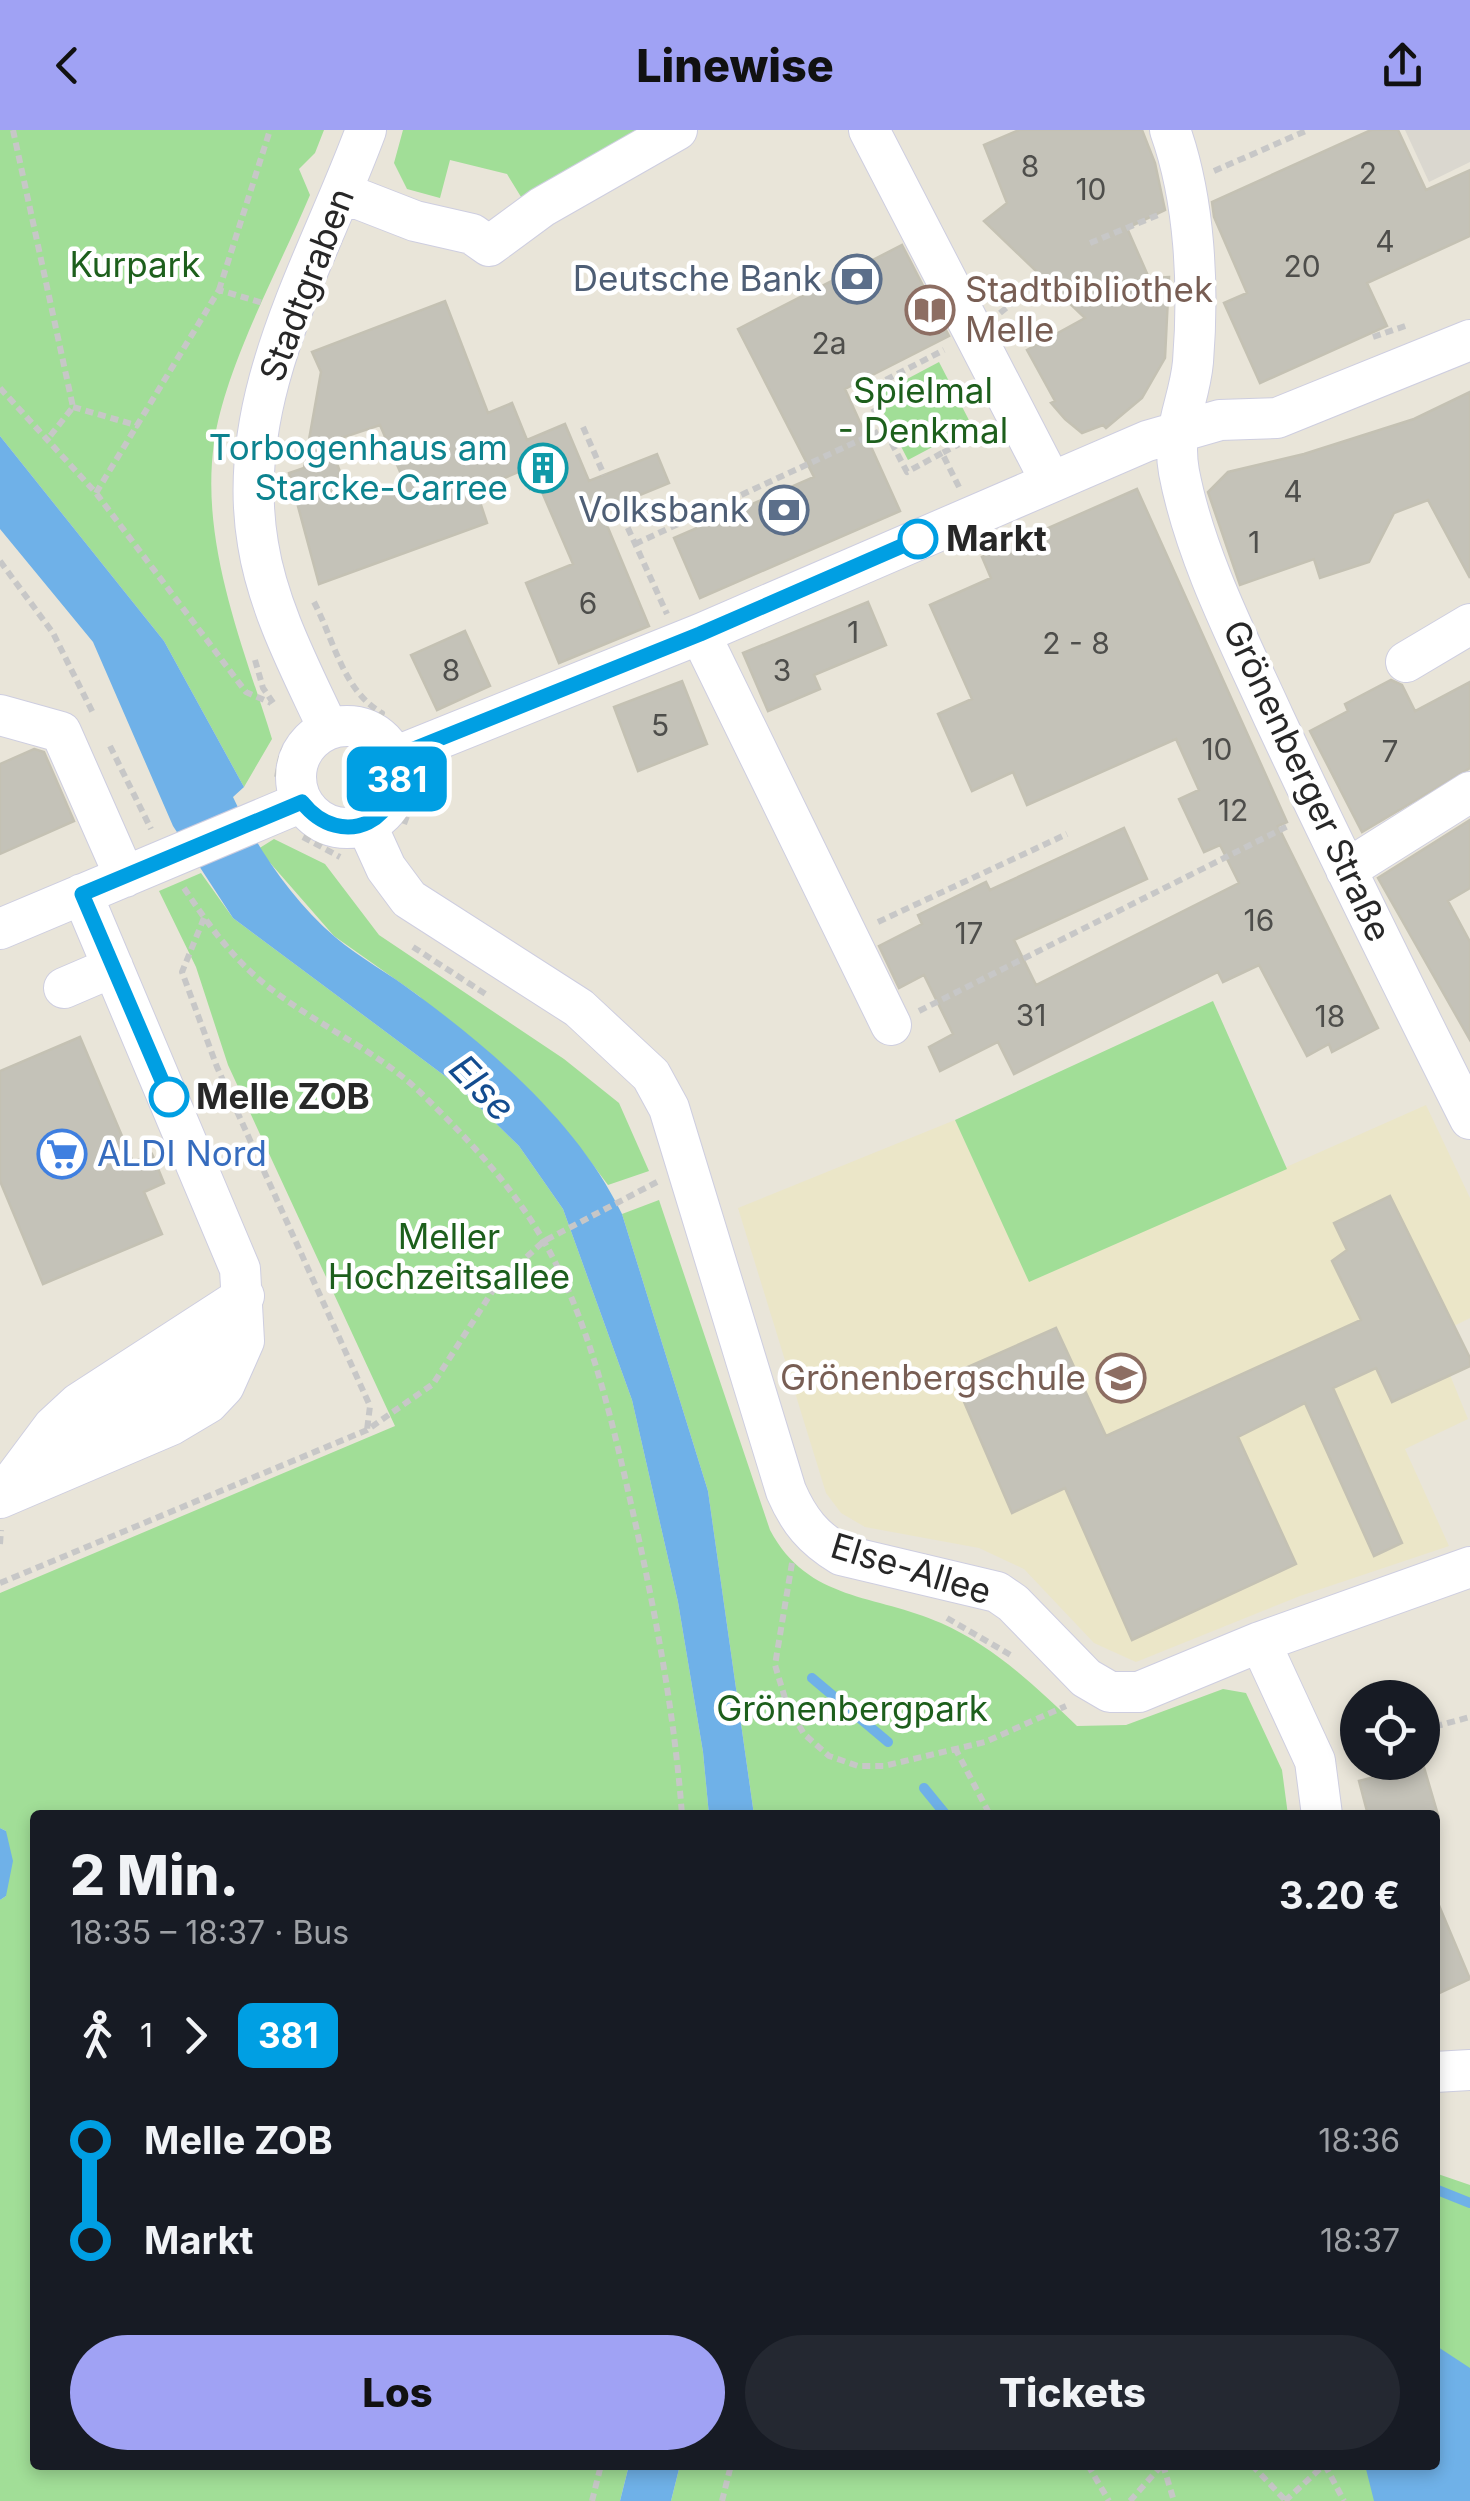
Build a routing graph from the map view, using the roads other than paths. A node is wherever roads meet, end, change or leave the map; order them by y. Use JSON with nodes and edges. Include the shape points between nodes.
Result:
{"nodes":[{"id":1,"x":366,"y":130,"type":"edge"},
{"id":2,"x":677,"y":130,"type":"edge"},
{"id":3,"x":869,"y":130,"type":"edge"},
{"id":4,"x":1170,"y":130,"type":"edge"},
{"id":5,"x":342,"y":193,"type":"junction"},
{"id":6,"x":1470,"y":340,"type":"edge"},
{"id":7,"x":1174,"y":432,"type":"junction"},
{"id":8,"x":1050,"y":482,"type":"junction"},
{"id":9,"x":1470,"y":624,"type":"edge"},
{"id":10,"x":690,"y":638,"type":"junction"},
{"id":11,"x":1406,"y":662,"type":"dead end"},
{"id":12,"x":0,"y":715,"type":"edge"},
{"id":13,"x":328,"y":728,"type":"junction"},
{"id":14,"x":394,"y":757,"type":"junction"},
{"id":15,"x":1470,"y":792,"type":"edge"},
{"id":16,"x":302,"y":802,"type":"junction"},
{"id":17,"x":366,"y":824,"type":"junction"},
{"id":18,"x":1346,"y":870,"type":"junction"},
{"id":19,"x":125,"y":877,"type":"junction"},
{"id":20,"x":82,"y":894,"type":"junction"},
{"id":21,"x":0,"y":929,"type":"edge"},
{"id":22,"x":113,"y":966,"type":"junction"},
{"id":23,"x":64,"y":988,"type":"dead end"},
{"id":24,"x":892,"y":1025,"type":"road end"},
{"id":25,"x":1470,"y":1119,"type":"edge"},
{"id":26,"x":244,"y":1296,"type":"junction"},
{"id":27,"x":8,"y":1487,"type":"edge"},
{"id":28,"x":1470,"y":1566,"type":"edge"},
{"id":29,"x":1260,"y":1642,"type":"junction"},
{"id":30,"x":1321,"y":1810,"type":"edge"},
{"id":31,"x":1470,"y":2070,"type":"edge"},
{"id":32,"x":1440,"y":2072,"type":"edge"}],
"edges":[{"from":1,"to":5,"type":"street","name":"Stadtgraben"},
{"from":2,"to":5,"type":"street","via":[[542,207],[489,246],[472,234]]},
{"from":3,"to":8,"type":"street","via":[[956,350]]},
{"from":4,"to":7,"type":"street","via":[[1193,264],[1193,364]]},
{"from":5,"to":13,"type":"street","name":"Stadtgraben","via":[[291,312],[261,408],[252,494],[266,581]]},
{"from":6,"to":7,"type":"street","via":[[1277,418],[1220,420]]},
{"from":7,"to":8,"type":"street"},
{"from":7,"to":18,"type":"street","name":"Grönenberger Straße","via":[[1188,510],[1246,658]]},
{"from":8,"to":10,"type":"street"},
{"from":9,"to":11,"type":"street"},
{"from":10,"to":14,"type":"street"},
{"from":10,"to":24,"type":"street"},
{"from":12,"to":19,"type":"street","via":[[61,732]]},
{"from":13,"to":14,"type":"street","via":[[372,732]]},
{"from":13,"to":16,"type":"street","via":[[302,752],[296,782]]},
{"from":14,"to":17,"type":"street","via":[[390,803]]},
{"from":15,"to":18,"type":"street"},
{"from":16,"to":17,"type":"street","via":[[321,821]]},
{"from":16,"to":19,"type":"street"},
{"from":17,"to":29,"type":"street","name":"Else-Allee","via":[[409,899],[579,1008],[651,1075],[669,1108],[786,1492],[818,1541],[841,1554],[996,1592],[1086,1678],[1110,1692],[1139,1692]]},
{"from":18,"to":25,"type":"street","name":"Grönenberger Straße"},
{"from":19,"to":20,"type":"street"},
{"from":20,"to":21,"type":"street"},
{"from":20,"to":22,"type":"street"},
{"from":22,"to":23,"type":"street"},
{"from":22,"to":26,"type":"street","via":[[226,1232]]},
{"from":26,"to":27,"type":"street","via":[[79,1402]]},
{"from":26,"to":27,"type":"street","via":[[244,1341]]},
{"from":28,"to":29,"type":"street","name":"Else-Allee"},
{"from":29,"to":30,"type":"street","via":[[1315,1760]]},
{"from":31,"to":32,"type":"street"}]}
